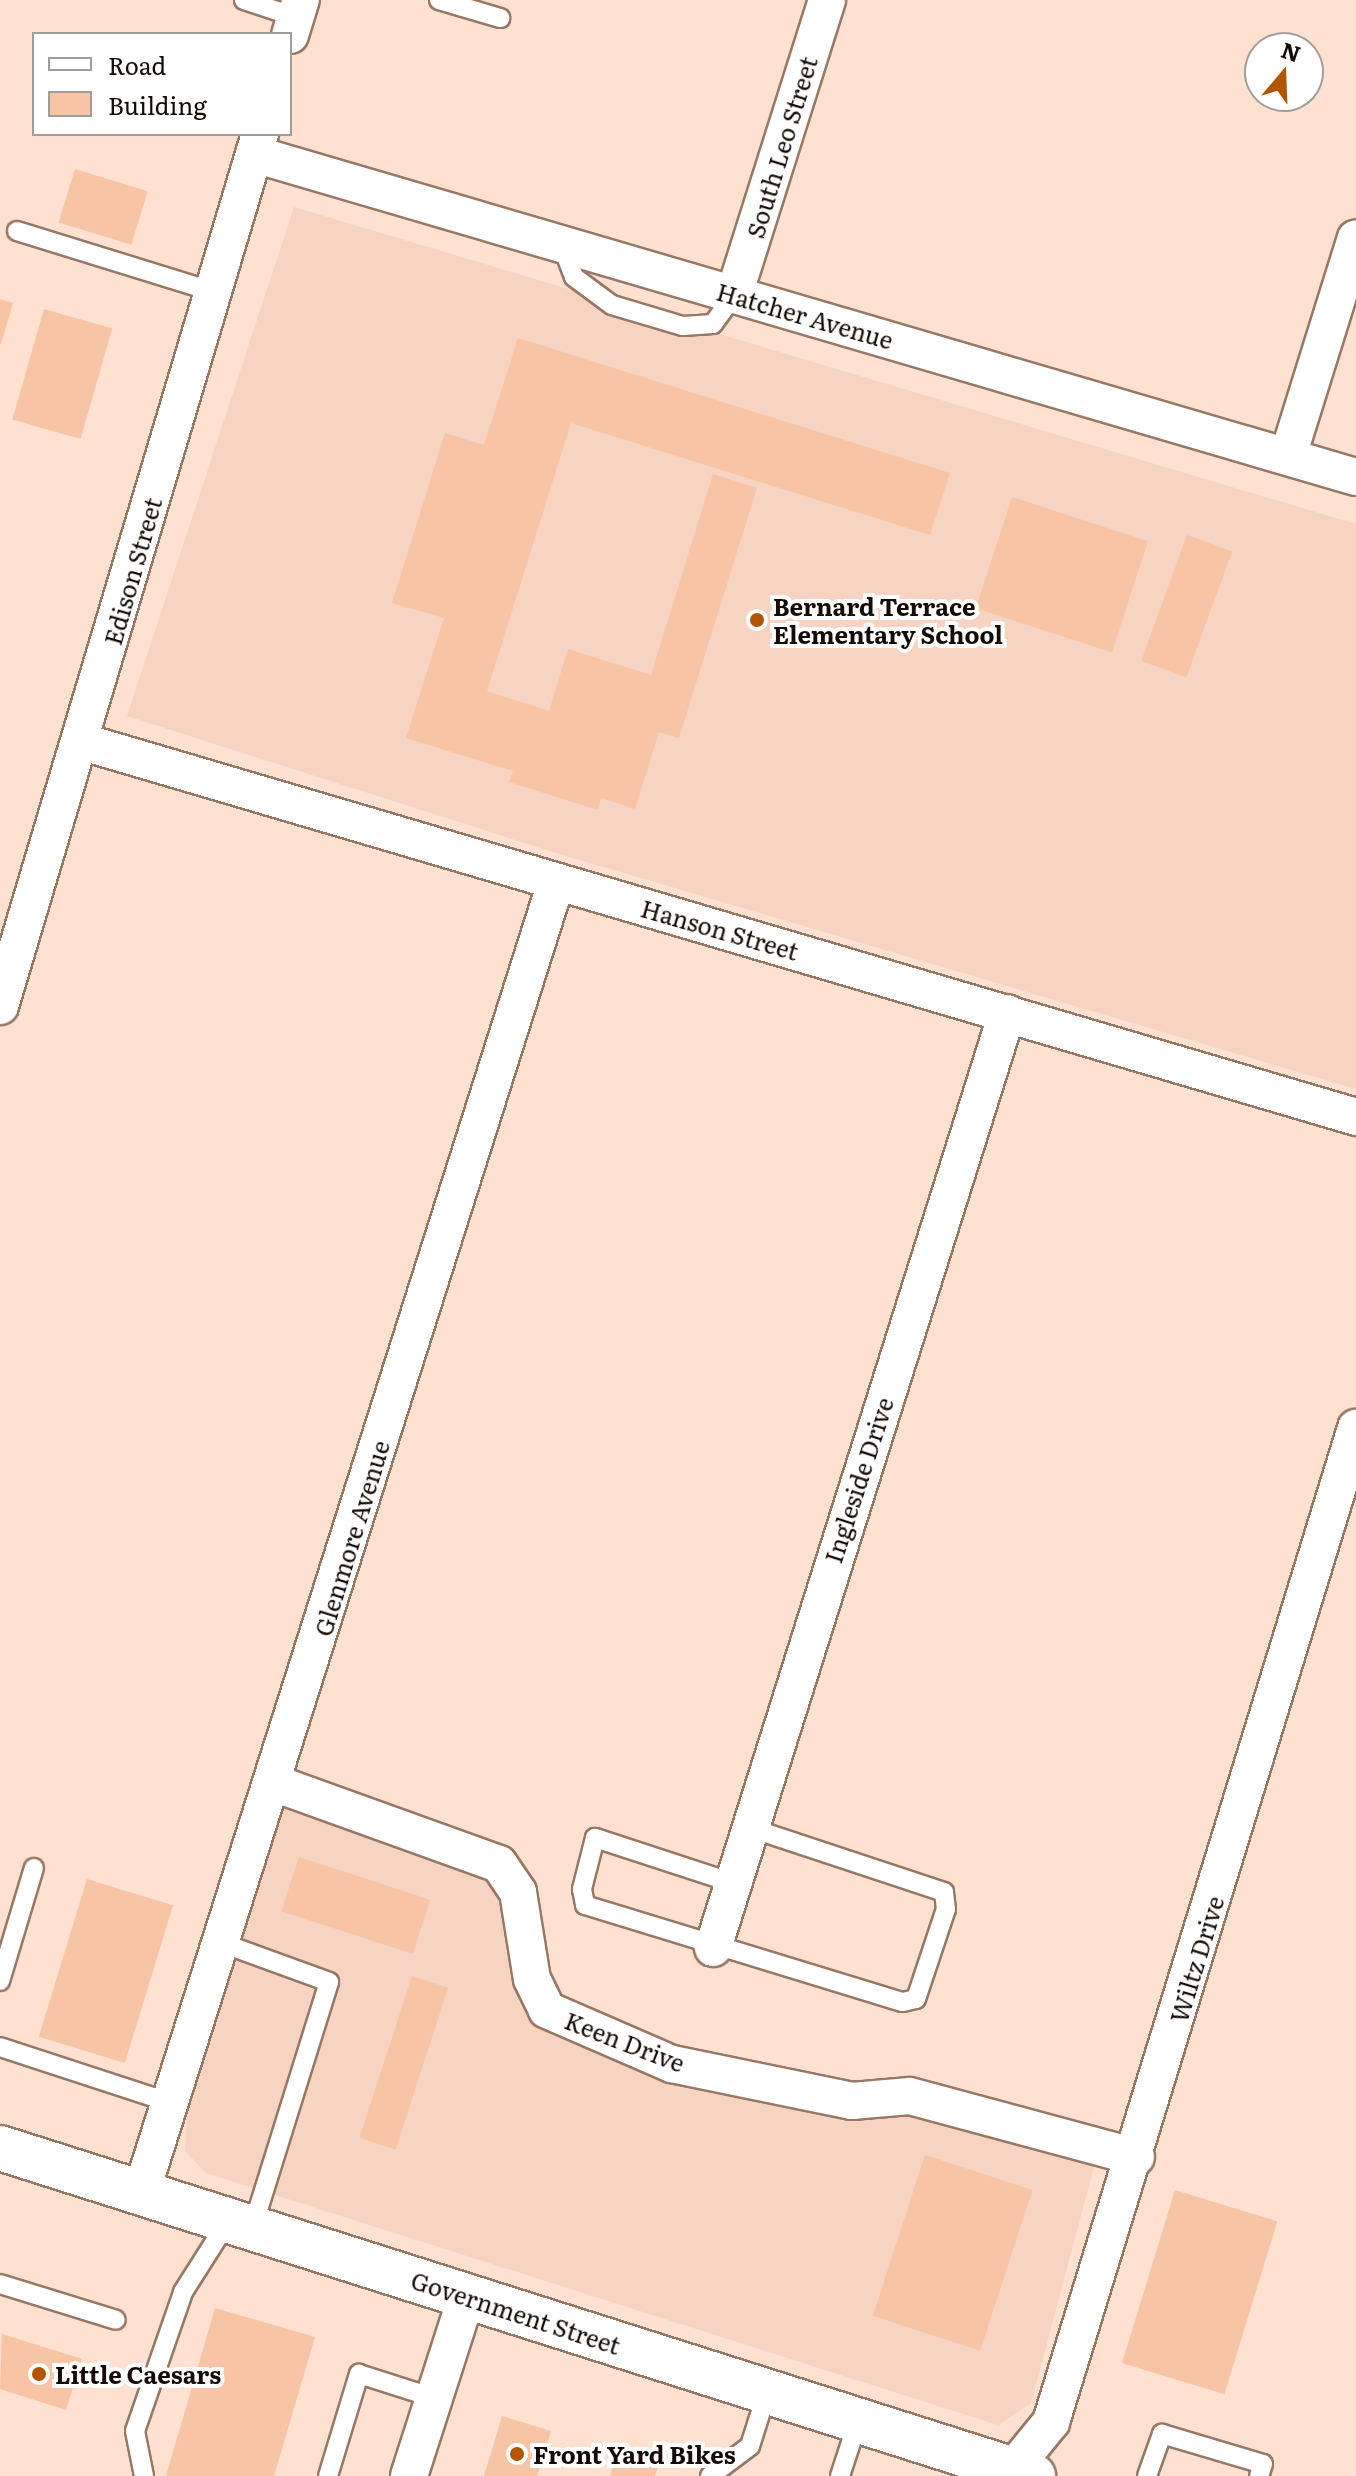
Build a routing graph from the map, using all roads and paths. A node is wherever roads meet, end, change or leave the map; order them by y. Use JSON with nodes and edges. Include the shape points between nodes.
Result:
{"nodes":[{"id":1,"x":244,"y":0,"type":"edge"},
{"id":2,"x":439,"y":0,"type":"edge"},
{"id":3,"x":827,"y":0,"type":"edge"},
{"id":4,"x":295,"y":17,"type":"edge"},
{"id":5,"x":500,"y":18,"type":"dead end"},
{"id":6,"x":257,"y":144,"type":"edge"},
{"id":7,"x":17,"y":231,"type":"dead end"},
{"id":8,"x":1356,"y":238,"type":"edge"},
{"id":9,"x":211,"y":291,"type":"junction"},
{"id":10,"x":734,"y":295,"type":"junction"},
{"id":11,"x":1288,"y":456,"type":"junction"},
{"id":12,"x":1356,"y":477,"type":"edge"},
{"id":13,"x":83,"y":742,"type":"junction"},
{"id":14,"x":556,"y":882,"type":"junction"},
{"id":15,"x":0,"y":1006,"type":"edge"},
{"id":16,"x":1007,"y":1013,"type":"junction"},
{"id":17,"x":1356,"y":1117,"type":"edge"},
{"id":18,"x":1356,"y":1428,"type":"edge"},
{"id":19,"x":274,"y":1783,"type":"junction"},
{"id":20,"x":748,"y":1827,"type":"junction"},
{"id":21,"x":34,"y":1868,"type":"dead end"},
{"id":22,"x":730,"y":1882,"type":"junction"},
{"id":23,"x":222,"y":1943,"type":"junction"},
{"id":24,"x":713,"y":1948,"type":"junction"},
{"id":25,"x":0,"y":1981,"type":"edge"},
{"id":26,"x":0,"y":2047,"type":"edge"},
{"id":27,"x":171,"y":2103,"type":"junction"},
{"id":28,"x":0,"y":2148,"type":"edge"},
{"id":29,"x":1136,"y":2157,"type":"junction"},
{"id":30,"x":141,"y":2193,"type":"junction"},
{"id":31,"x":240,"y":2225,"type":"junction"},
{"id":32,"x":0,"y":2284,"type":"edge"},
{"id":33,"x":467,"y":2295,"type":"junction"},
{"id":34,"x":116,"y":2320,"type":"dead end"},
{"id":35,"x":767,"y":2392,"type":"junction"},
{"id":36,"x":434,"y":2398,"type":"junction"},
{"id":37,"x":858,"y":2421,"type":"junction"},
{"id":38,"x":1017,"y":2474,"type":"edge"},
{"id":39,"x":144,"y":2476,"type":"edge"},
{"id":40,"x":328,"y":2476,"type":"edge"},
{"id":41,"x":409,"y":2476,"type":"edge"},
{"id":42,"x":710,"y":2476,"type":"edge"},
{"id":43,"x":840,"y":2476,"type":"edge"},
{"id":44,"x":1147,"y":2476,"type":"edge"},
{"id":45,"x":1259,"y":2476,"type":"edge"}],
"edges":[{"from":1,"to":4,"type":"lane"},
{"from":2,"to":5,"type":"lane"},
{"from":3,"to":10,"type":"street","name":"South Leo Street"},
{"from":6,"to":9,"type":"street","name":"Edison Street"},
{"from":6,"to":10,"type":"street","name":"Hatcher Avenue"},
{"from":7,"to":9,"type":"lane"},
{"from":8,"to":11,"type":"street"},
{"from":9,"to":13,"type":"street","name":"Edison Street"},
{"from":10,"to":11,"type":"street","name":"Hatcher Avenue"},
{"from":11,"to":12,"type":"street","name":"Hatcher Avenue"},
{"from":13,"to":14,"type":"street","name":"Hanson Street"},
{"from":13,"to":15,"type":"street","name":"Edison Street"},
{"from":14,"to":16,"type":"street","name":"Hanson Street"},
{"from":14,"to":19,"type":"street","name":"Glenmore Avenue"},
{"from":16,"to":17,"type":"street","name":"Hanson Street"},
{"from":16,"to":20,"type":"street","name":"Ingleside Drive"},
{"from":18,"to":29,"type":"street","name":"Wiltz Drive"},
{"from":19,"to":23,"type":"street","name":"Glenmore Avenue"},
{"from":19,"to":29,"type":"street","name":"Keen Drive","via":[[499,1864],[518,1892],[532,1979],[547,2010],[672,2064],[852,2101],[910,2096]]},
{"from":20,"to":22,"type":"street","name":"Ingleside Drive"},
{"from":20,"to":24,"type":"lane","via":[[944,1892],[946,1909],[916,1999],[903,2002]]},
{"from":21,"to":25,"type":"lane"},
{"from":22,"to":24,"type":"street","name":"Ingleside Drive"},
{"from":22,"to":24,"type":"lane","via":[[595,1838],[582,1889],[585,1905]]},
{"from":23,"to":27,"type":"street","name":"Glenmore Avenue"},
{"from":23,"to":31,"type":"lane","via":[[329,1982]]},
{"from":26,"to":27,"type":"lane"},
{"from":27,"to":30,"type":"street","name":"Glenmore Avenue"},
{"from":28,"to":30,"type":"main road","name":"Government Street"},
{"from":29,"to":38,"type":"street","name":"Wiltz Drive","via":[[1051,2422]]},
{"from":30,"to":31,"type":"main road","name":"Government Street"},
{"from":31,"to":33,"type":"main road","name":"Government Street"},
{"from":31,"to":39,"type":"lane","via":[[183,2292],[135,2431]]},
{"from":32,"to":34,"type":"lane"},
{"from":33,"to":35,"type":"main road","name":"Government Street"},
{"from":33,"to":36,"type":"street"},
{"from":35,"to":37,"type":"main road","name":"Government Street"},
{"from":35,"to":42,"type":"lane","via":[[750,2446]]},
{"from":36,"to":40,"type":"lane","via":[[359,2374]]},
{"from":36,"to":41,"type":"street"},
{"from":37,"to":38,"type":"main road","name":"Government Street"},
{"from":37,"to":43,"type":"lane"},
{"from":44,"to":45,"type":"lane","via":[[1162,2434],[1263,2464]]}]}
